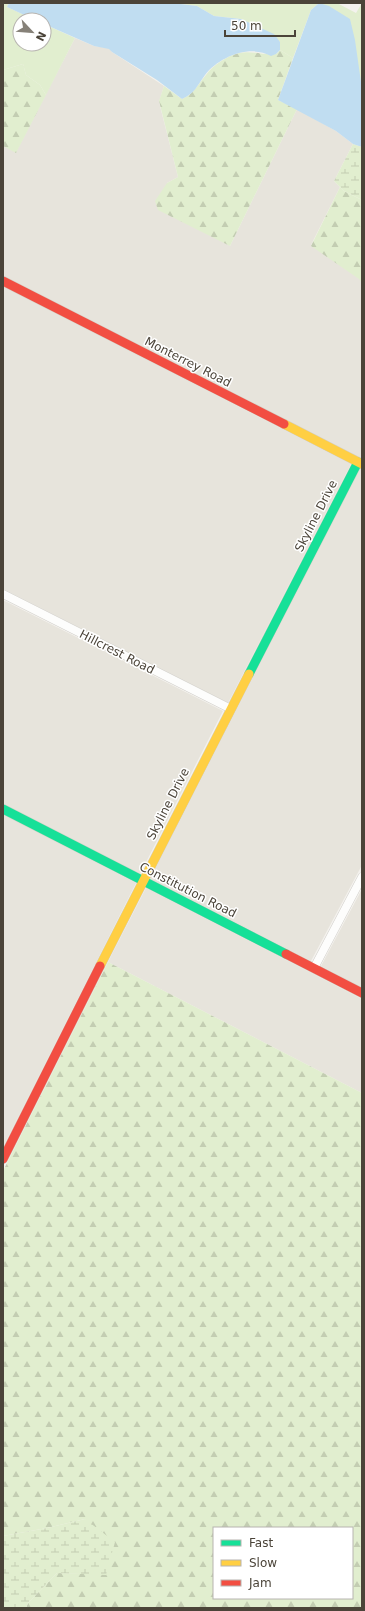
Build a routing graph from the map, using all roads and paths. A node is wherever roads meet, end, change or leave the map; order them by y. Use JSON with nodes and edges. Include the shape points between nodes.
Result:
{"nodes":[{"id":1,"x":3,"y":281,"type":"edge"},
{"id":2,"x":360,"y":463,"type":"edge"},
{"id":3,"x":3,"y":594,"type":"edge"},
{"id":4,"x":230,"y":709,"type":"junction"},
{"id":5,"x":3,"y":809,"type":"edge"},
{"id":6,"x":362,"y":877,"type":"edge"},
{"id":7,"x":143,"y":881,"type":"junction"},
{"id":8,"x":314,"y":968,"type":"junction"},
{"id":9,"x":362,"y":993,"type":"edge"},
{"id":10,"x":3,"y":1159,"type":"edge"}],
"edges":[{"from":1,"to":2,"type":"street","name":"Monterrey Road"},
{"from":2,"to":4,"type":"street","name":"Skyline Drive"},
{"from":3,"to":4,"type":"street","name":"Hillcrest Road"},
{"from":4,"to":7,"type":"street","name":"Skyline Drive"},
{"from":5,"to":7,"type":"street","name":"Constitution Road"},
{"from":6,"to":8,"type":"street"},
{"from":7,"to":8,"type":"street","name":"Constitution Road"},
{"from":7,"to":10,"type":"street","name":"Skyline Drive"},
{"from":8,"to":9,"type":"street","name":"Constitution Road"}]}
